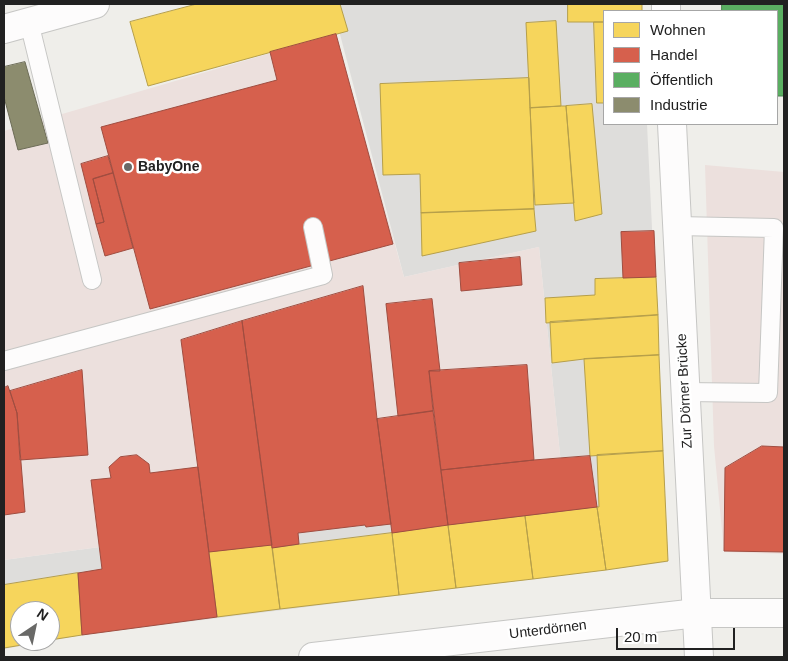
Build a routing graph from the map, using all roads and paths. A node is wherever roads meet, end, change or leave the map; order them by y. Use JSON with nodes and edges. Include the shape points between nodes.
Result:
{"nodes":[{"id":1,"x":95,"y":4,"type":"edge"},
{"id":2,"x":16,"y":25,"type":"edge"},
{"id":3,"x":672,"y":125,"type":"edge"},
{"id":4,"x":677,"y":226,"type":"junction"},
{"id":5,"x":313,"y":227,"type":"dead end"},
{"id":6,"x":779,"y":228,"type":"edge"},
{"id":7,"x":92,"y":280,"type":"dead end"},
{"id":8,"x":4,"y":361,"type":"edge"},
{"id":9,"x":686,"y":392,"type":"junction"},
{"id":10,"x":776,"y":393,"type":"edge"},
{"id":11,"x":697,"y":613,"type":"junction"},
{"id":12,"x":784,"y":613,"type":"edge"},
{"id":13,"x":313,"y":657,"type":"edge"},
{"id":14,"x":699,"y":657,"type":"edge"}],
"edges":[{"from":1,"to":2,"type":"street"},
{"from":2,"to":7,"type":"lane"},
{"from":3,"to":4,"type":"street","name":"Zur Dörner Brücke"},
{"from":4,"to":6,"type":"lane"},
{"from":4,"to":9,"type":"street","name":"Zur Dörner Brücke"},
{"from":5,"to":8,"type":"lane","via":[[323,275]]},
{"from":6,"to":10,"type":"lane"},
{"from":9,"to":10,"type":"lane"},
{"from":9,"to":11,"type":"street","name":"Zur Dörner Brücke"},
{"from":11,"to":12,"type":"street","name":"Unterdörnen"},
{"from":11,"to":13,"type":"street","name":"Unterdörnen"},
{"from":11,"to":14,"type":"street","name":"Zur Dörner Brücke"}]}
